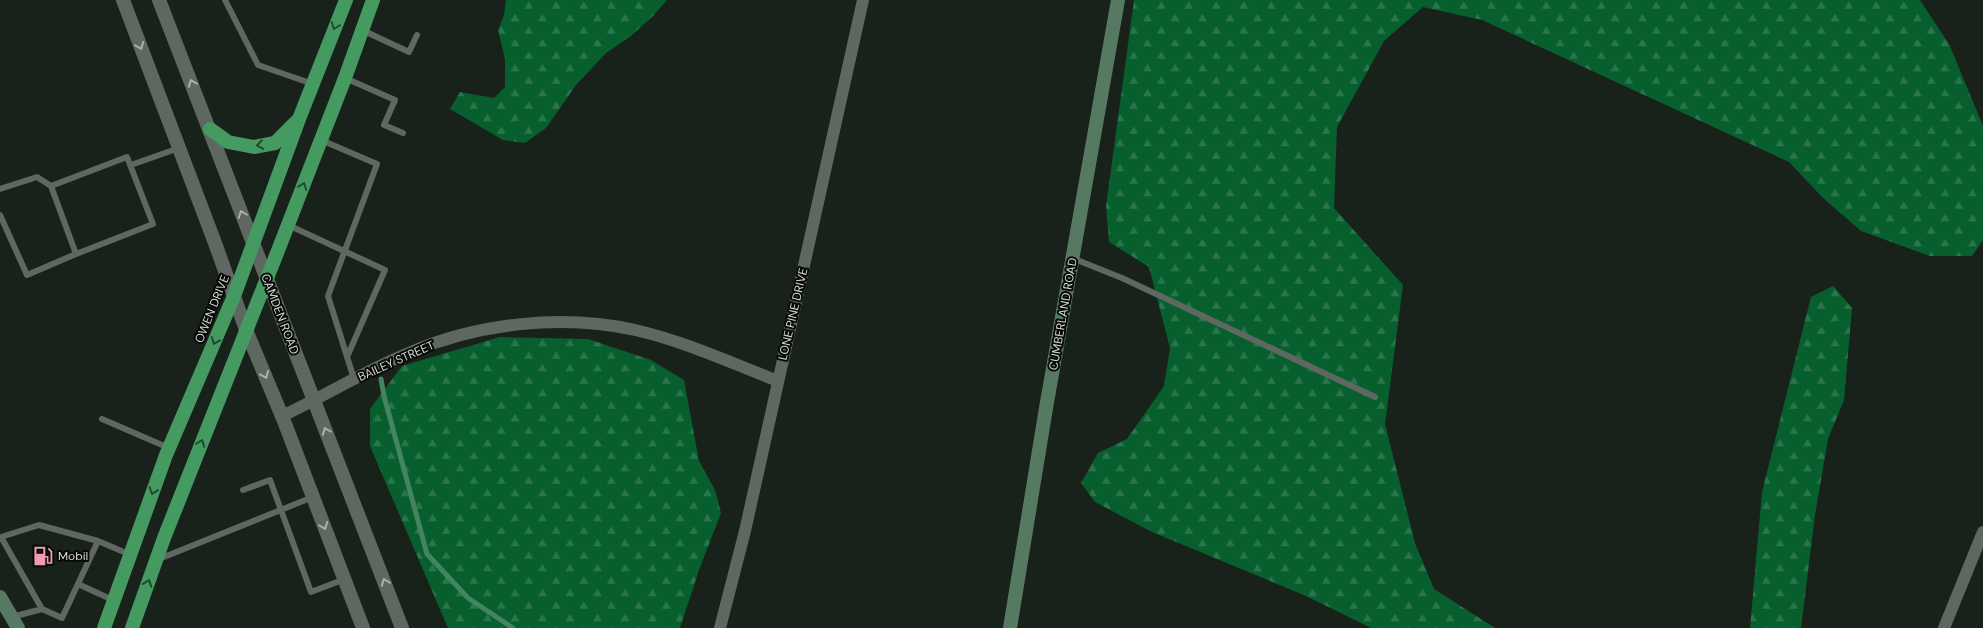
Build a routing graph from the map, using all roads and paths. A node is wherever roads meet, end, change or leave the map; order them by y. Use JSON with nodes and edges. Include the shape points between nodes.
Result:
{"nodes":[{"id":1,"x":122,"y":0,"type":"edge"},
{"id":2,"x":159,"y":0,"type":"edge"},
{"id":3,"x":225,"y":0,"type":"edge"},
{"id":4,"x":346,"y":0,"type":"edge"},
{"id":5,"x":373,"y":0,"type":"edge"},
{"id":6,"x":863,"y":0,"type":"edge"},
{"id":7,"x":1118,"y":0,"type":"edge"},
{"id":8,"x":361,"y":30,"type":"junction"},
{"id":9,"x":417,"y":34,"type":"dead end"},
{"id":10,"x":345,"y":78,"type":"junction"},
{"id":11,"x":313,"y":84,"type":"junction"},
{"id":12,"x":299,"y":119,"type":"junction"},
{"id":13,"x":210,"y":129,"type":"junction"},
{"id":14,"x":403,"y":133,"type":"dead end"},
{"id":15,"x":321,"y":140,"type":"junction"},
{"id":16,"x":179,"y":148,"type":"junction"},
{"id":17,"x":130,"y":165,"type":"junction"},
{"id":18,"x":51,"y":186,"type":"junction"},
{"id":19,"x":0,"y":189,"type":"edge"},
{"id":20,"x":0,"y":215,"type":"edge"},
{"id":21,"x":288,"y":225,"type":"junction"},
{"id":22,"x":254,"y":244,"type":"junction"},
{"id":23,"x":345,"y":251,"type":"junction"},
{"id":24,"x":76,"y":254,"type":"junction"},
{"id":25,"x":1072,"y":258,"type":"junction"},
{"id":26,"x":267,"y":280,"type":"junction"},
{"id":27,"x":234,"y":296,"type":"junction"},
{"id":28,"x":246,"y":330,"type":"junction"},
{"id":29,"x":347,"y":357,"type":"junction"},
{"id":30,"x":354,"y":379,"type":"junction"},
{"id":31,"x":778,"y":381,"type":"junction"},
{"id":32,"x":1375,"y":397,"type":"dead end"},
{"id":33,"x":314,"y":401,"type":"junction"},
{"id":34,"x":282,"y":416,"type":"junction"},
{"id":35,"x":102,"y":419,"type":"dead end"},
{"id":36,"x":169,"y":448,"type":"junction"},
{"id":37,"x":243,"y":490,"type":"dead end"},
{"id":38,"x":313,"y":497,"type":"junction"},
{"id":39,"x":281,"y":510,"type":"junction"},
{"id":40,"x":1983,"y":532,"type":"edge"},
{"id":41,"x":0,"y":537,"type":"edge"},
{"id":42,"x":98,"y":541,"type":"junction"},
{"id":43,"x":131,"y":556,"type":"junction"},
{"id":44,"x":156,"y":560,"type":"junction"},
{"id":45,"x":345,"y":579,"type":"junction"},
{"id":46,"x":78,"y":584,"type":"junction"},
{"id":47,"x":0,"y":597,"type":"edge"},
{"id":48,"x":115,"y":601,"type":"junction"},
{"id":49,"x":42,"y":608,"type":"junction"},
{"id":50,"x":15,"y":623,"type":"edge"},
{"id":51,"x":104,"y":628,"type":"edge"},
{"id":52,"x":132,"y":628,"type":"edge"},
{"id":53,"x":364,"y":628,"type":"edge"},
{"id":54,"x":402,"y":628,"type":"edge"},
{"id":55,"x":720,"y":628,"type":"edge"},
{"id":56,"x":1010,"y":628,"type":"edge"},
{"id":57,"x":1944,"y":628,"type":"edge"}],
"edges":[{"from":1,"to":16,"type":"street","one_way":true},
{"from":13,"to":2,"type":"street","name":"CAMDEN ROAD","one_way":true},
{"from":3,"to":11,"type":"lane","via":[[258,65]]},
{"from":4,"to":11,"type":"highway","name":"OWEN DRIVE","one_way":true},
{"from":5,"to":8,"type":"highway"},
{"from":6,"to":31,"type":"street","name":"LONE PINE DRIVE"},
{"from":7,"to":25,"type":"main road","name":"CUMBERLAND ROAD"},
{"from":8,"to":9,"type":"lane","via":[[409,52]]},
{"from":8,"to":10,"type":"highway"},
{"from":10,"to":14,"type":"lane","via":[[395,100],[384,125]]},
{"from":10,"to":15,"type":"highway"},
{"from":11,"to":12,"type":"highway","name":"OWEN DRIVE"},
{"from":12,"to":13,"type":"highway","one_way":true,"via":[[276,142],[254,147],[228,142]]},
{"from":12,"to":22,"type":"highway","name":"OWEN DRIVE"},
{"from":22,"to":13,"type":"street","name":"CAMDEN ROAD","one_way":true},
{"from":21,"to":15,"type":"highway","one_way":true},
{"from":15,"to":23,"type":"lane","via":[[377,164]]},
{"from":16,"to":17,"type":"lane"},
{"from":16,"to":27,"type":"street"},
{"from":17,"to":18,"type":"lane","via":[[127,156]]},
{"from":17,"to":24,"type":"lane","via":[[153,224]]},
{"from":18,"to":19,"type":"lane","via":[[37,177]]},
{"from":18,"to":24,"type":"lane"},
{"from":20,"to":24,"type":"lane","via":[[27,276]]},
{"from":21,"to":23,"type":"lane"},
{"from":21,"to":26,"type":"highway"},
{"from":22,"to":26,"type":"street","name":"CAMDEN ROAD"},
{"from":22,"to":27,"type":"highway","name":"OWEN DRIVE"},
{"from":23,"to":29,"type":"lane","via":[[328,296]]},
{"from":23,"to":29,"type":"lane","via":[[384,270]]},
{"from":25,"to":32,"type":"lane","via":[[1122,278]]},
{"from":25,"to":56,"type":"main road","name":"CUMBERLAND ROAD"},
{"from":26,"to":28,"type":"highway"},
{"from":26,"to":33,"type":"street","name":"CAMDEN ROAD"},
{"from":27,"to":28,"type":"street"},
{"from":27,"to":36,"type":"highway","name":"OWEN DRIVE","one_way":true},
{"from":28,"to":34,"type":"street","one_way":true},
{"from":44,"to":28,"type":"highway","one_way":true},
{"from":29,"to":30,"type":"lane"},
{"from":30,"to":31,"type":"street","name":"BAILEY STREET","via":[[410,352],[445,340],[514,326],[568,323],[634,330],[667,339]]},
{"from":30,"to":33,"type":"street","name":"BAILEY STREET"},
{"from":31,"to":55,"type":"street","name":"LONE PINE DRIVE"},
{"from":33,"to":34,"type":"street","name":"BAILEY STREET"},
{"from":54,"to":33,"type":"street","name":"CAMDEN ROAD","one_way":true},
{"from":34,"to":38,"type":"street"},
{"from":35,"to":36,"type":"lane"},
{"from":36,"to":43,"type":"highway","name":"OWEN DRIVE","one_way":true},
{"from":37,"to":39,"type":"lane","via":[[270,480]]},
{"from":38,"to":39,"type":"lane"},
{"from":38,"to":45,"type":"street","one_way":true},
{"from":39,"to":44,"type":"lane"},
{"from":39,"to":45,"type":"lane","via":[[311,592]]},
{"from":40,"to":57,"type":"street"},
{"from":41,"to":42,"type":"lane","via":[[39,524]]},
{"from":41,"to":49,"type":"lane"},
{"from":42,"to":43,"type":"lane"},
{"from":42,"to":46,"type":"lane"},
{"from":43,"to":48,"type":"highway","name":"OWEN DRIVE"},
{"from":52,"to":44,"type":"highway","one_way":true},
{"from":45,"to":53,"type":"street"},
{"from":46,"to":48,"type":"lane"},
{"from":46,"to":49,"type":"lane","via":[[62,618]]},
{"from":47,"to":50,"type":"main road"},
{"from":48,"to":51,"type":"highway","name":"OWEN DRIVE"},
{"from":49,"to":50,"type":"lane"}]}
